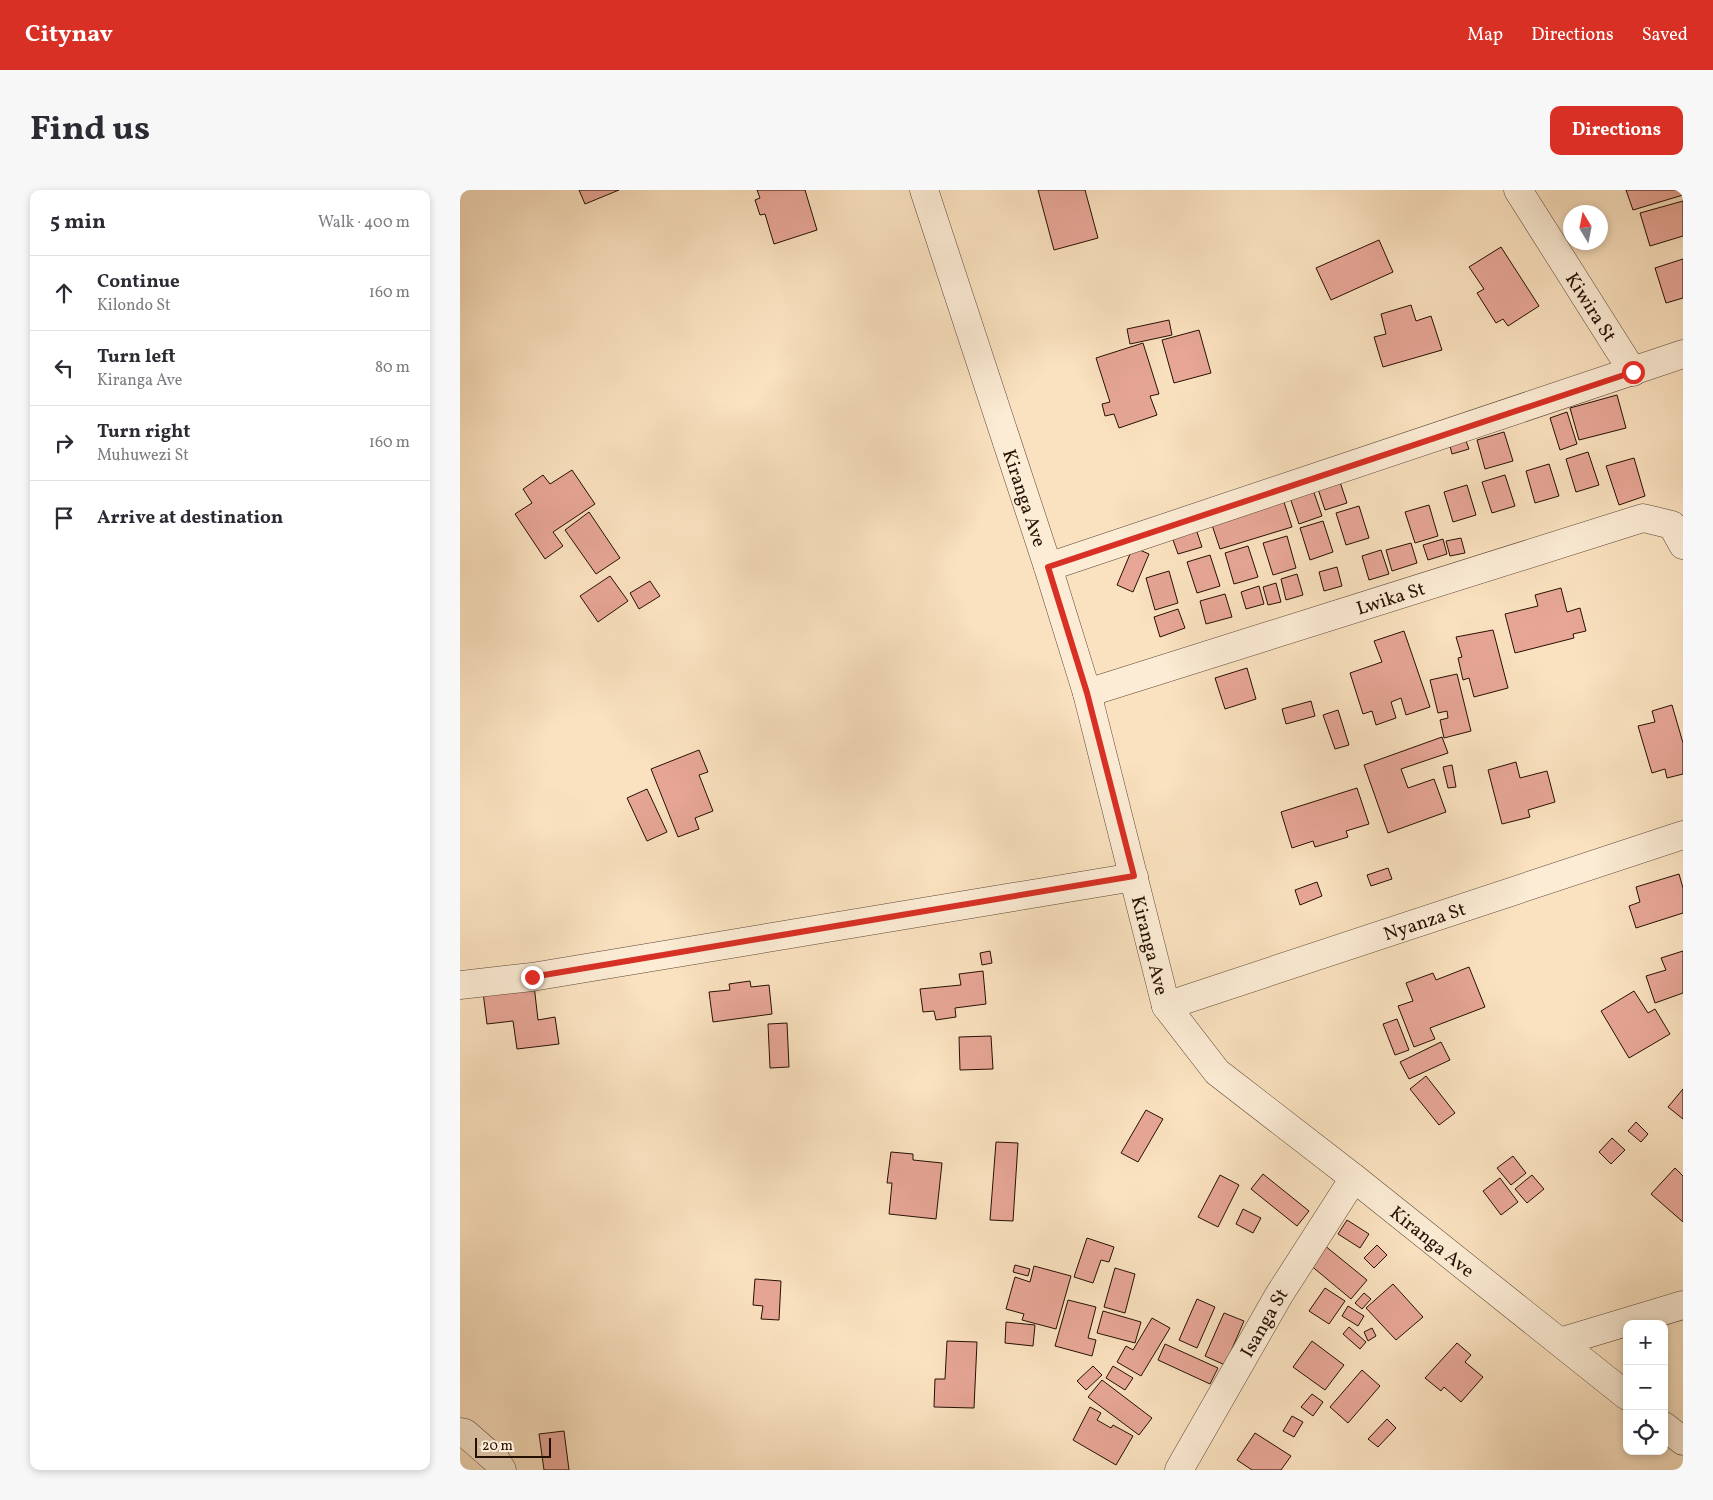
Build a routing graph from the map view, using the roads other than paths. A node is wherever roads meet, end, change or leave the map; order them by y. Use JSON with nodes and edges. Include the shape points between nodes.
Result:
{"nodes":[{"id":1,"x":924,"y":190,"type":"edge"},
{"id":2,"x":1518,"y":190,"type":"edge"},
{"id":3,"x":1683,"y":354,"type":"edge"},
{"id":4,"x":1633,"y":372,"type":"junction"},
{"id":5,"x":1683,"y":545,"type":"edge"},
{"id":6,"x":1048,"y":567,"type":"junction"},
{"id":7,"x":1087,"y":693,"type":"junction"},
{"id":8,"x":1683,"y":834,"type":"edge"},
{"id":9,"x":1134,"y":876,"type":"junction"},
{"id":10,"x":460,"y":985,"type":"edge"},
{"id":11,"x":1166,"y":1006,"type":"junction"},
{"id":12,"x":1354,"y":1178,"type":"junction"},
{"id":13,"x":1683,"y":1305,"type":"edge"},
{"id":14,"x":1560,"y":1342,"type":"junction"},
{"id":15,"x":1623,"y":1393,"type":"edge"},
{"id":16,"x":1668,"y":1429,"type":"edge"},
{"id":17,"x":460,"y":1432,"type":"edge"},
{"id":18,"x":1683,"y":1441,"type":"edge"},
{"id":19,"x":502,"y":1470,"type":"edge"},
{"id":20,"x":1180,"y":1470,"type":"edge"}],
"edges":[{"from":1,"to":6,"type":"street","name":"Kiranga Ave"},
{"from":2,"to":4,"type":"street","name":"Kiwira St"},
{"from":3,"to":4,"type":"street"},
{"from":4,"to":6,"type":"street"},
{"from":5,"to":7,"type":"street","name":"Lwika St","via":[[1672,525],[1643,518]]},
{"from":6,"to":7,"type":"street","name":"Kiranga Ave"},
{"from":7,"to":9,"type":"street","name":"Kiranga Ave"},
{"from":8,"to":11,"type":"street","name":"Nyanza St"},
{"from":9,"to":10,"type":"street","via":[[532,977]]},
{"from":9,"to":11,"type":"street","name":"Kiranga Ave"},
{"from":11,"to":12,"type":"street","name":"Kiranga Ave","via":[[1217,1072]]},
{"from":12,"to":14,"type":"street","name":"Kiranga Ave"},
{"from":12,"to":20,"type":"street","name":"Isanga St","via":[[1274,1304]]},
{"from":13,"to":14,"type":"street"},
{"from":14,"to":15,"type":"street","name":"Kiranga Ave"},
{"from":16,"to":18,"type":"street"},
{"from":17,"to":19,"type":"street","via":[[496,1460]]}]}
